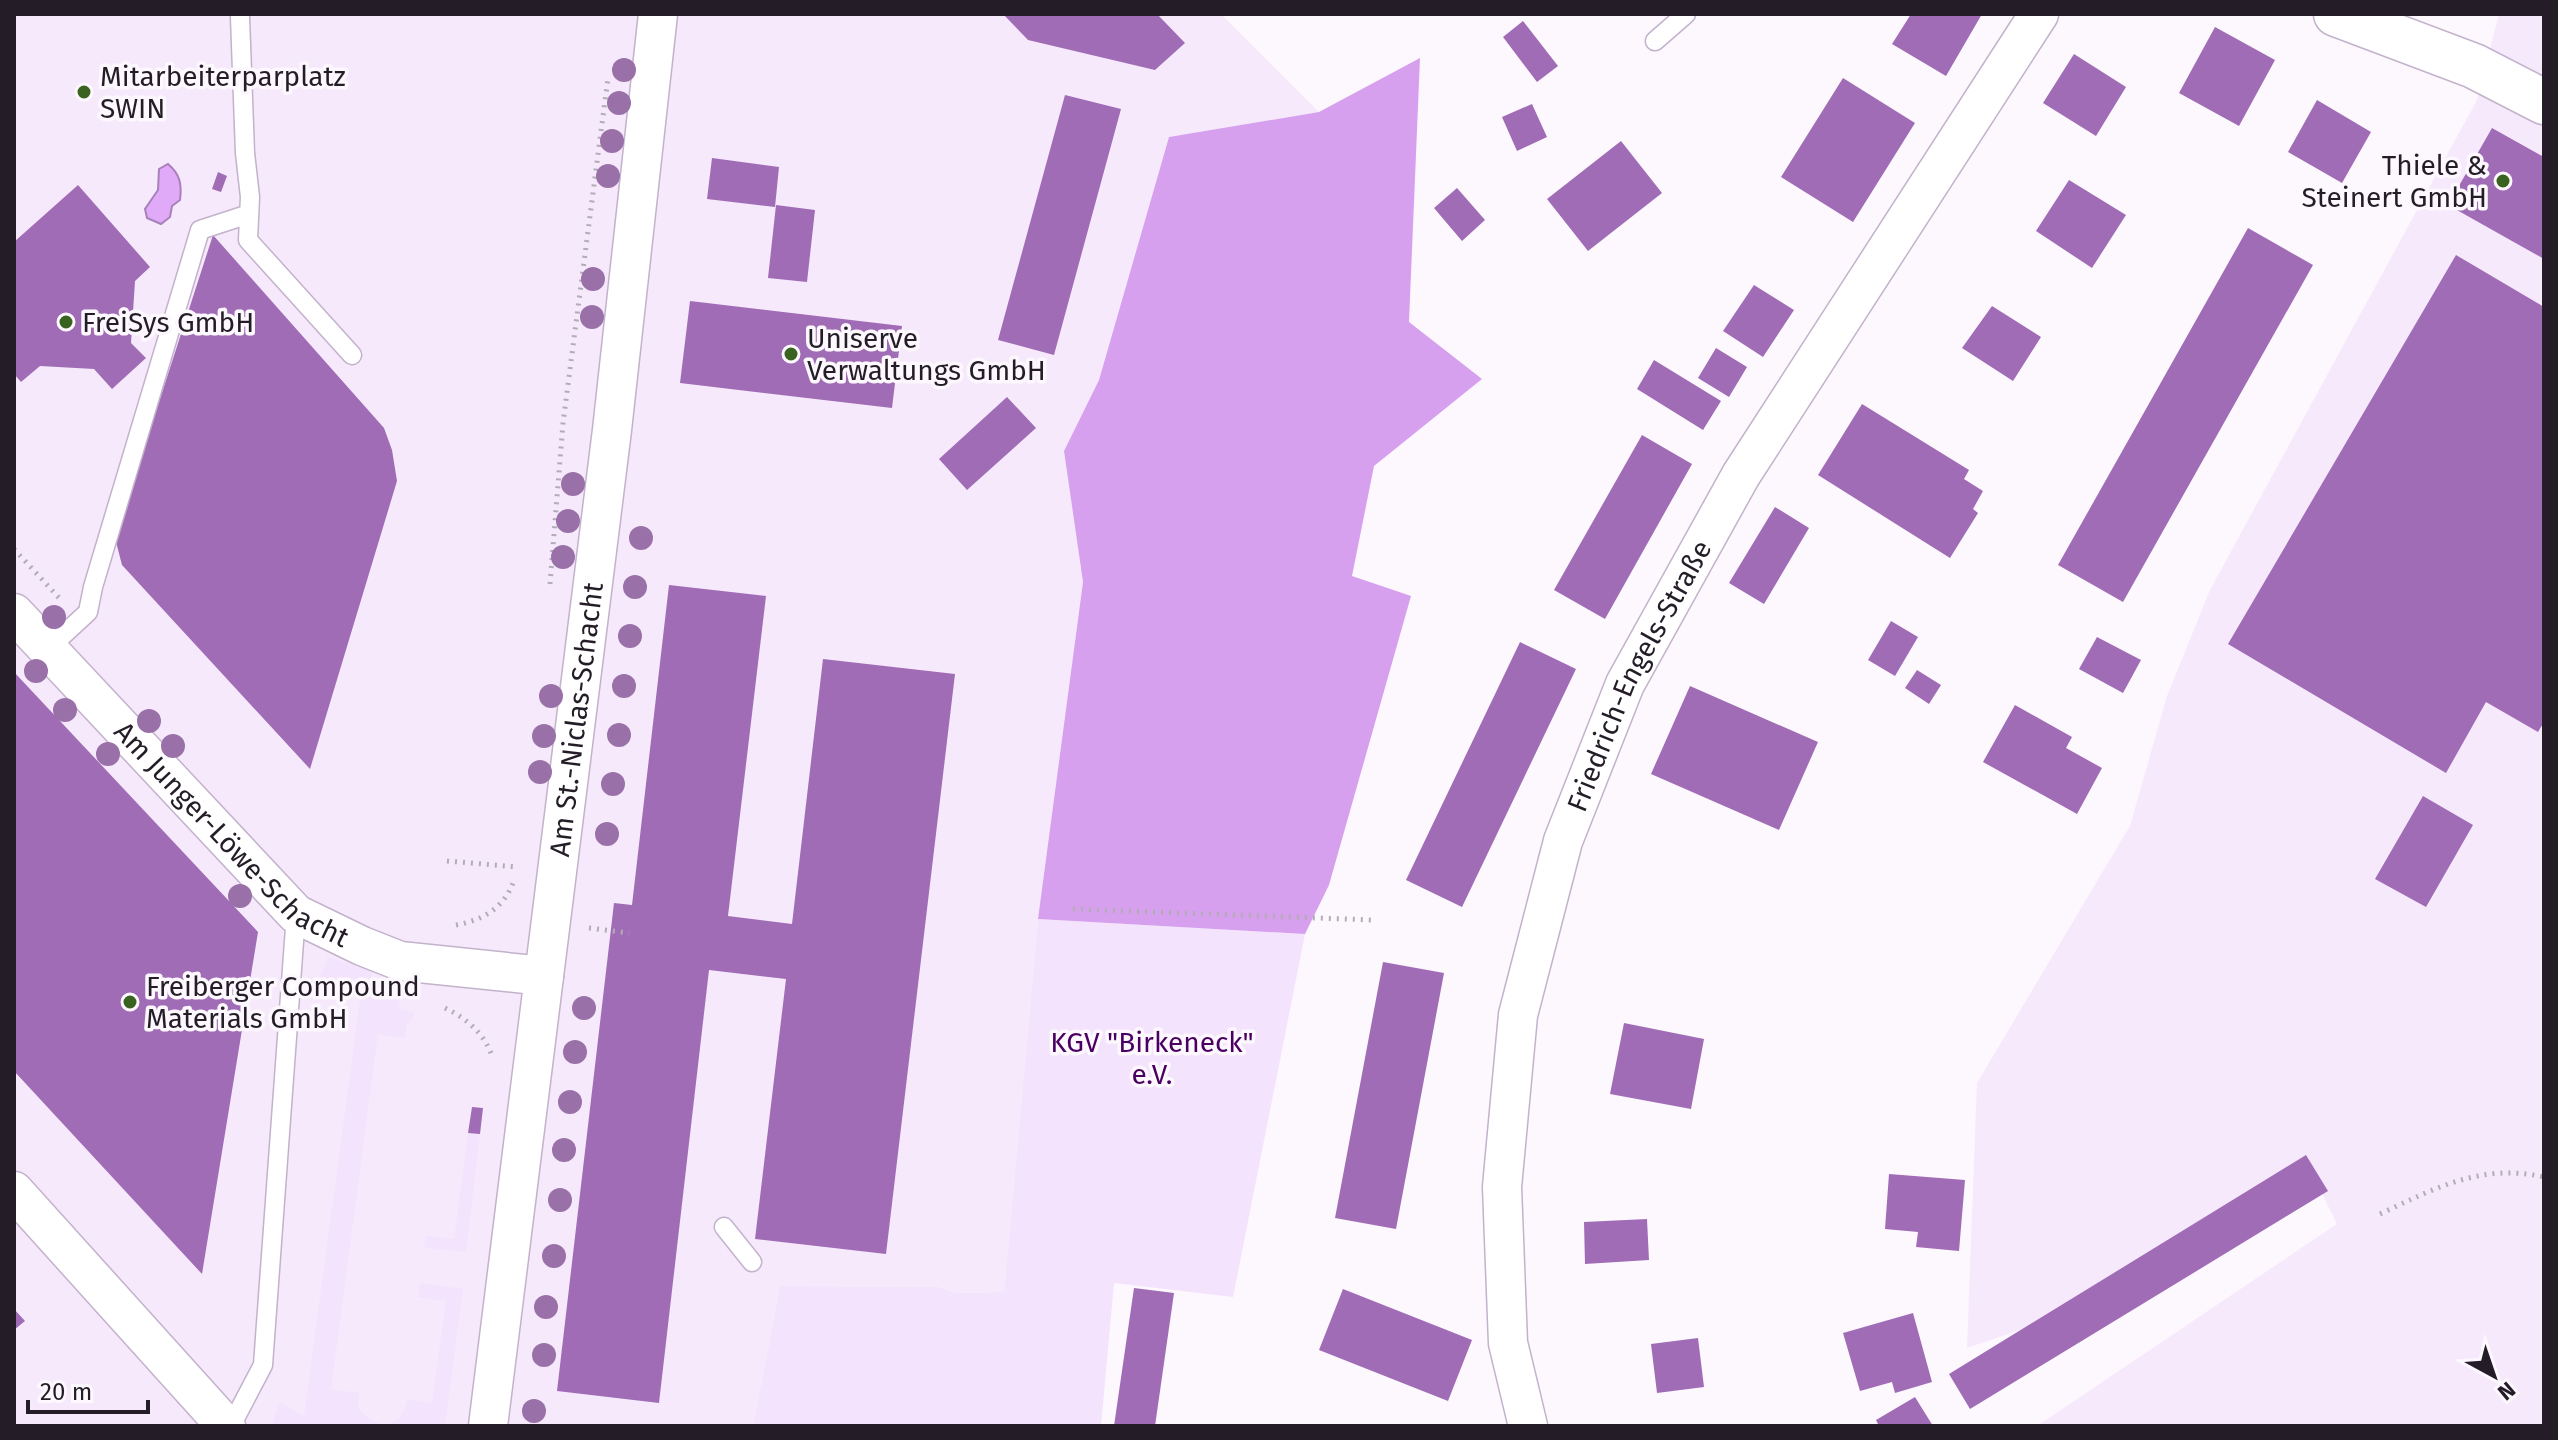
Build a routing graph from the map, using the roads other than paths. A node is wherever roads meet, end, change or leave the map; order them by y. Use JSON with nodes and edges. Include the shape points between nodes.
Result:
{"nodes":[{"id":1,"x":658,"y":14,"type":"edge"},
{"id":2,"x":1686,"y":14,"type":"edge"},
{"id":3,"x":2039,"y":14,"type":"edge"},
{"id":4,"x":2336,"y":14,"type":"edge"},
{"id":5,"x":241,"y":15,"type":"edge"},
{"id":6,"x":1655,"y":41,"type":"dead end"},
{"id":7,"x":2544,"y":102,"type":"edge"},
{"id":8,"x":249,"y":214,"type":"junction"},
{"id":9,"x":352,"y":355,"type":"dead end"},
{"id":10,"x":14,"y":613,"type":"edge"},
{"id":11,"x":48,"y":649,"type":"junction"},
{"id":12,"x":296,"y":914,"type":"junction"},
{"id":13,"x":544,"y":976,"type":"junction"},
{"id":14,"x":14,"y":1191,"type":"edge"},
{"id":15,"x":724,"y":1227,"type":"dead end"},
{"id":16,"x":752,"y":1262,"type":"dead end"},
{"id":17,"x":228,"y":1426,"type":"edge"},
{"id":18,"x":488,"y":1426,"type":"edge"},
{"id":19,"x":1528,"y":1426,"type":"edge"}],
"edges":[{"from":1,"to":13,"type":"street","name":"Am St.-Niclas-Schacht"},
{"from":2,"to":6,"type":"lane"},
{"from":3,"to":19,"type":"street","name":"Friedrich-Engels-Straße","via":[[1741,475],[1625,684],[1563,841],[1518,1015],[1502,1187],[1508,1343]]},
{"from":4,"to":7,"type":"street","via":[[2474,66]]},
{"from":5,"to":8,"type":"lane"},
{"from":8,"to":9,"type":"lane","via":[[248,240]]},
{"from":8,"to":11,"type":"lane","via":[[200,230],[88,612]]},
{"from":10,"to":11,"type":"street","name":"Am Junger-Löwe-Schacht"},
{"from":11,"to":12,"type":"street","name":"Am Junger-Löwe-Schacht"},
{"from":12,"to":13,"type":"street","name":"Am Junger-Löwe-Schacht","via":[[400,961]]},
{"from":12,"to":17,"type":"lane","via":[[263,1365]]},
{"from":13,"to":18,"type":"street","name":"Am St.-Niclas-Schacht"},
{"from":14,"to":17,"type":"street"},
{"from":15,"to":16,"type":"lane"}]}
